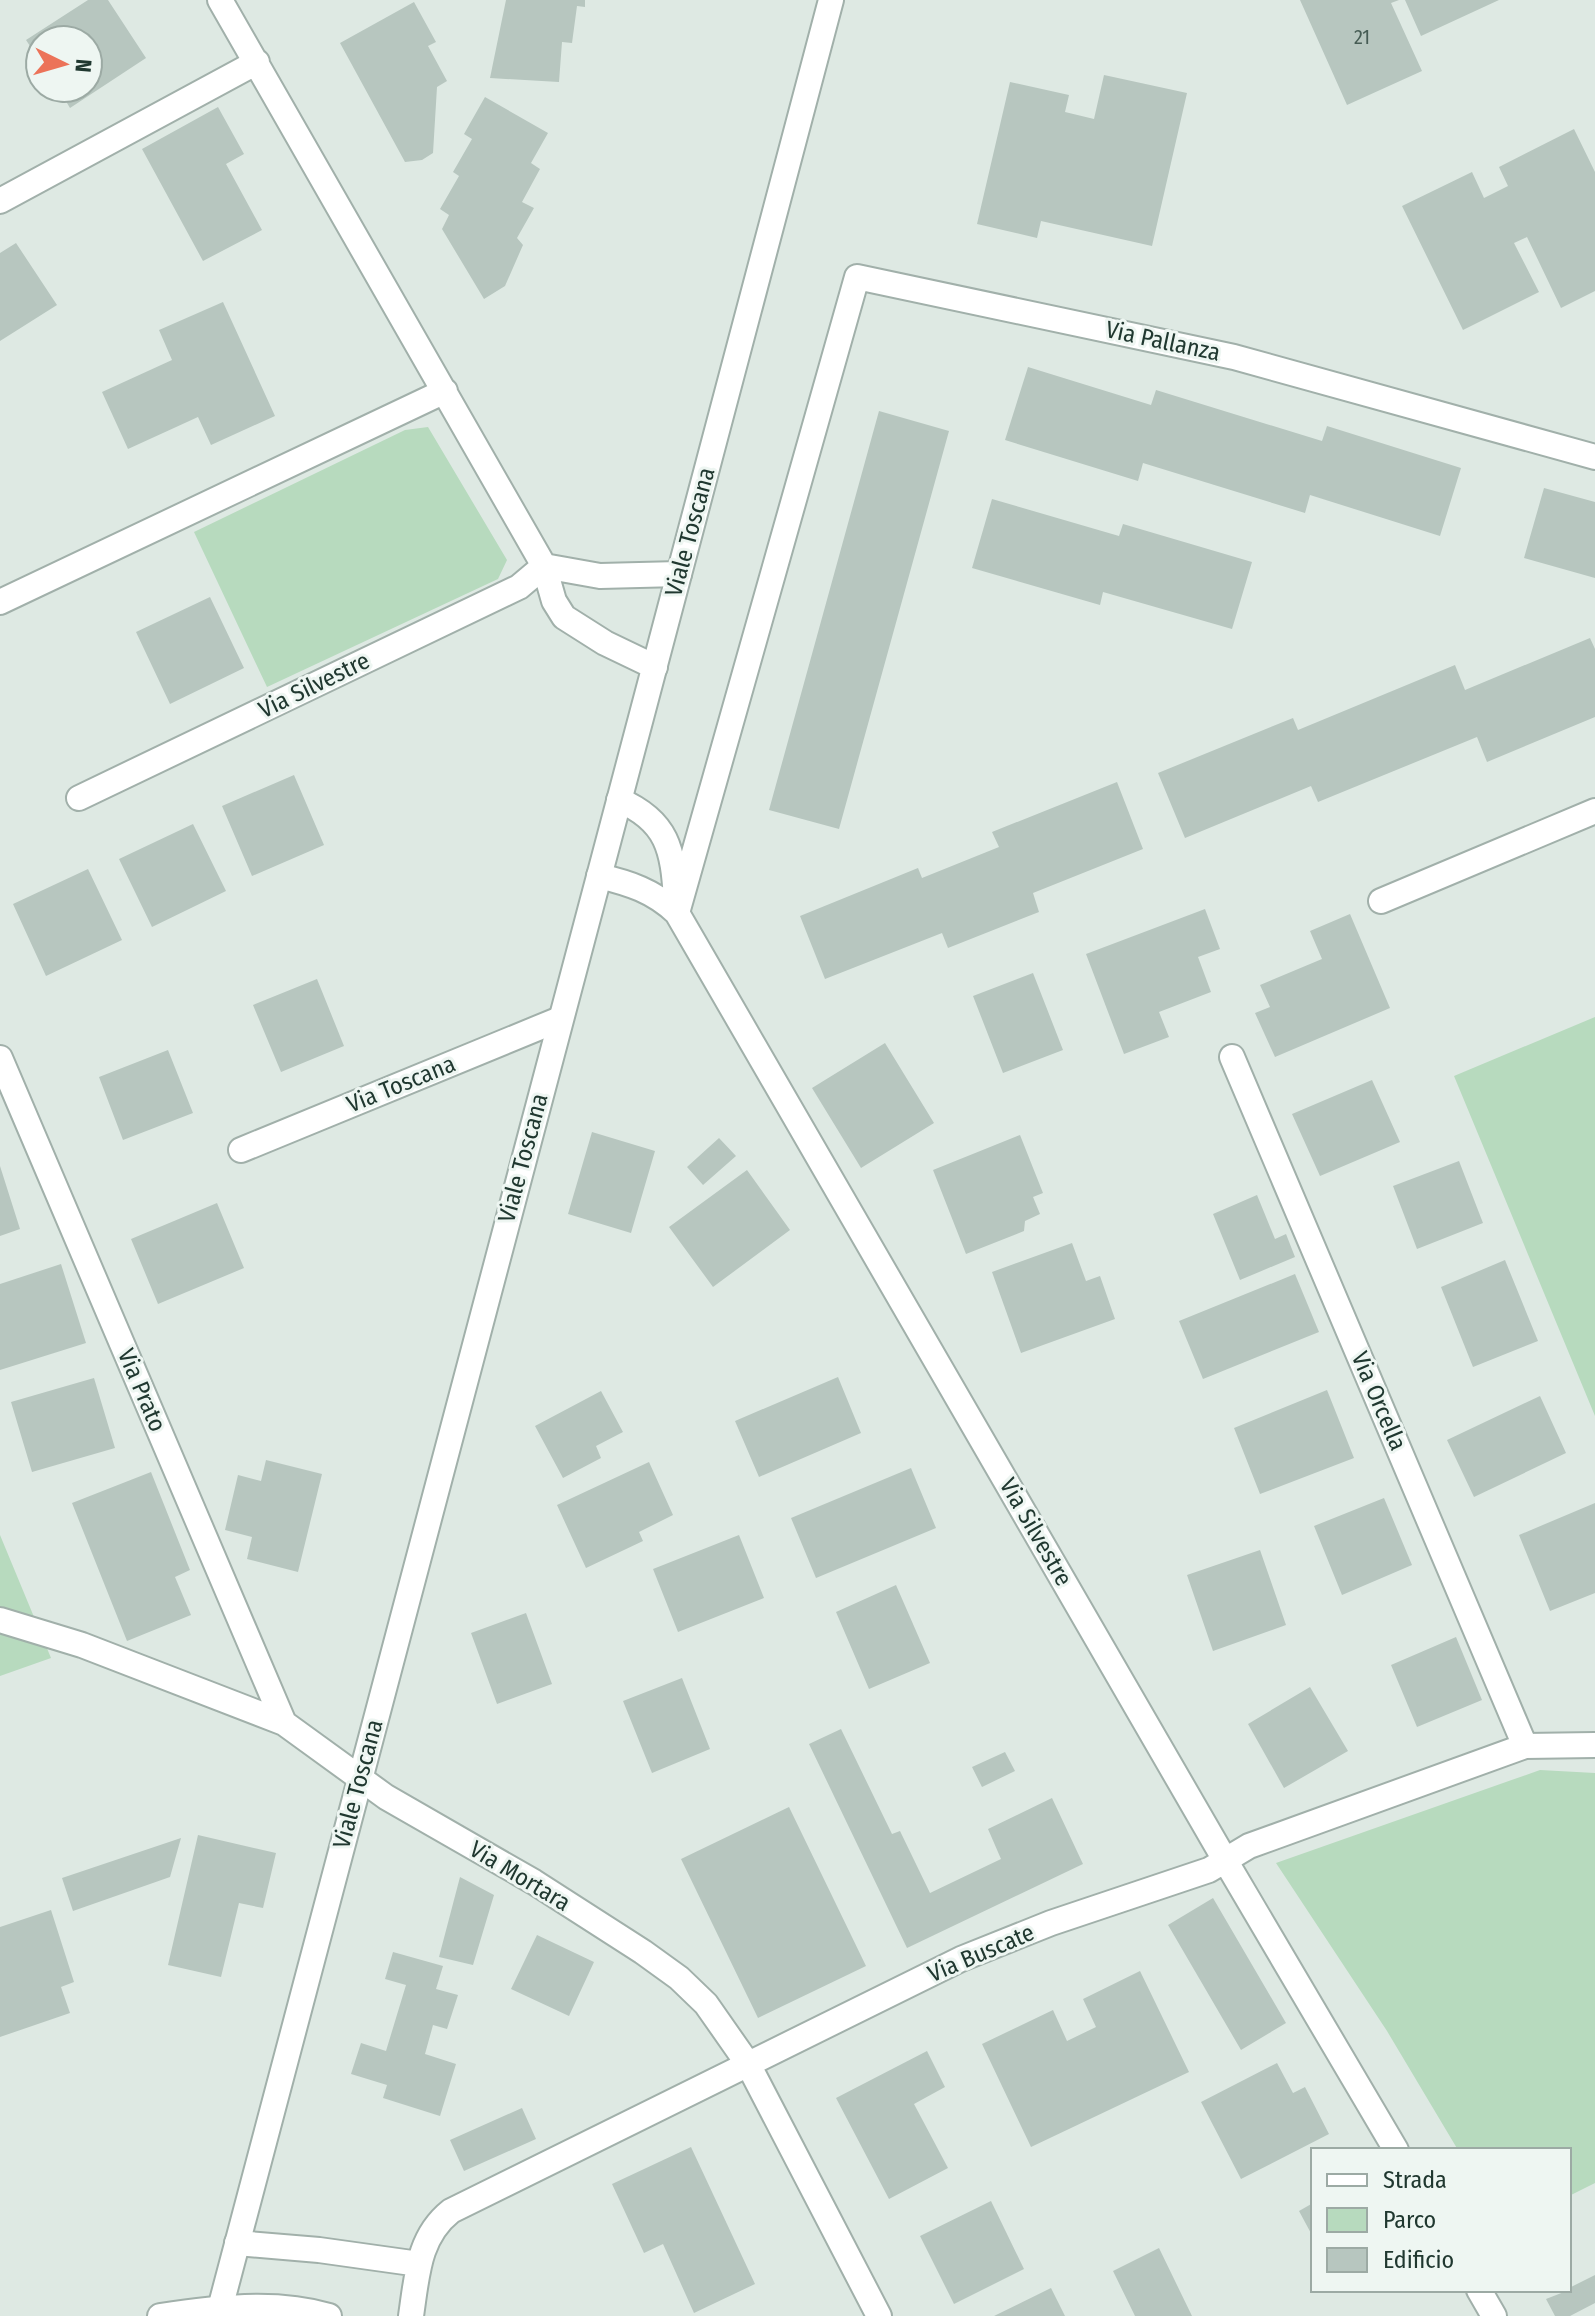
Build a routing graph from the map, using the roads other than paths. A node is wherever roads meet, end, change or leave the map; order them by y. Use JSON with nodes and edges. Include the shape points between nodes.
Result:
{"nodes":[{"id":1,"x":220,"y":0,"type":"edge"},
{"id":2,"x":831,"y":0,"type":"edge"},
{"id":3,"x":257,"y":62,"type":"junction"},
{"id":4,"x":0,"y":201,"type":"edge"},
{"id":5,"x":445,"y":391,"type":"junction"},
{"id":6,"x":1595,"y":457,"type":"edge"},
{"id":7,"x":544,"y":566,"type":"junction"},
{"id":8,"x":679,"y":574,"type":"junction"},
{"id":9,"x":0,"y":602,"type":"edge"},
{"id":10,"x":655,"y":667,"type":"junction"},
{"id":11,"x":79,"y":798,"type":"dead end"},
{"id":12,"x":619,"y":800,"type":"junction"},
{"id":13,"x":1595,"y":811,"type":"edge"},
{"id":14,"x":599,"y":876,"type":"junction"},
{"id":15,"x":1381,"y":901,"type":"dead end"},
{"id":16,"x":677,"y":913,"type":"junction"},
{"id":17,"x":560,"y":1019,"type":"junction"},
{"id":18,"x":1232,"y":1057,"type":"dead end"},
{"id":19,"x":0,"y":1058,"type":"edge"},
{"id":20,"x":241,"y":1150,"type":"dead end"},
{"id":21,"x":0,"y":1620,"type":"edge"},
{"id":22,"x":284,"y":1723,"type":"junction"},
{"id":23,"x":1595,"y":1745,"type":"edge"},
{"id":24,"x":1525,"y":1746,"type":"junction"},
{"id":25,"x":360,"y":1777,"type":"junction"},
{"id":26,"x":1225,"y":1860,"type":"junction"},
{"id":27,"x":748,"y":2064,"type":"junction"},
{"id":28,"x":1395,"y":2148,"type":"edge"},
{"id":29,"x":237,"y":2243,"type":"junction"},
{"id":30,"x":419,"y":2264,"type":"junction"},
{"id":31,"x":1480,"y":2292,"type":"edge"},
{"id":32,"x":218,"y":2313,"type":"edge"},
{"id":33,"x":160,"y":2316,"type":"edge"},
{"id":34,"x":329,"y":2316,"type":"edge"},
{"id":35,"x":411,"y":2316,"type":"edge"},
{"id":36,"x":879,"y":2316,"type":"edge"},
{"id":37,"x":1494,"y":2316,"type":"edge"}],
"edges":[{"from":1,"to":3,"type":"street"},
{"from":2,"to":8,"type":"street","name":"Viale Toscana"},
{"from":3,"to":4,"type":"street"},
{"from":3,"to":5,"type":"street"},
{"from":5,"to":7,"type":"street"},
{"from":5,"to":9,"type":"street"},
{"from":6,"to":16,"type":"street","name":"Via Pallanza","via":[[1249,360],[857,277]]},
{"from":7,"to":8,"type":"street","via":[[600,576]]},
{"from":7,"to":10,"type":"street","via":[[564,617]]},
{"from":7,"to":11,"type":"street","name":"Via Silvestre","via":[[519,587]]},
{"from":8,"to":10,"type":"street","name":"Viale Toscana"},
{"from":10,"to":12,"type":"street","name":"Viale Toscana"},
{"from":12,"to":14,"type":"street","name":"Viale Toscana"},
{"from":12,"to":16,"type":"street","name":"Via Silvestre","via":[[646,813],[665,837]]},
{"from":13,"to":15,"type":"street"},
{"from":14,"to":16,"type":"street","name":"Via Silvestre","via":[[641,888]]},
{"from":14,"to":17,"type":"street","name":"Viale Toscana"},
{"from":16,"to":26,"type":"street","name":"Via Silvestre"},
{"from":17,"to":20,"type":"street","name":"Via Toscana"},
{"from":17,"to":25,"type":"street","name":"Viale Toscana"},
{"from":18,"to":24,"type":"street","name":"Via Orcella"},
{"from":19,"to":22,"type":"street","name":"Via Prato"},
{"from":21,"to":22,"type":"street","name":"Via Mortara","via":[[82,1645]]},
{"from":22,"to":25,"type":"street","name":"Via Mortara"},
{"from":23,"to":24,"type":"street","name":"Via Buscate"},
{"from":24,"to":26,"type":"street","name":"Via Buscate","via":[[1249,1846]]},
{"from":25,"to":27,"type":"street","name":"Via Mortara","via":[[661,1965],[706,2004]]},
{"from":25,"to":29,"type":"street","name":"Viale Toscana"},
{"from":26,"to":27,"type":"street","name":"Via Buscate","via":[[961,1959]]},
{"from":26,"to":28,"type":"street","name":"Via Silvestre"},
{"from":27,"to":30,"type":"street","name":"Via Buscate","via":[[451,2211],[432,2230]]},
{"from":27,"to":36,"type":"street","name":"Via Mortara"},
{"from":29,"to":30,"type":"street"},
{"from":29,"to":32,"type":"street","name":"Viale Toscana"},
{"from":30,"to":35,"type":"street"},
{"from":31,"to":37,"type":"street"},
{"from":32,"to":33,"type":"street"},
{"from":32,"to":34,"type":"street","via":[[286,2307]]}]}
